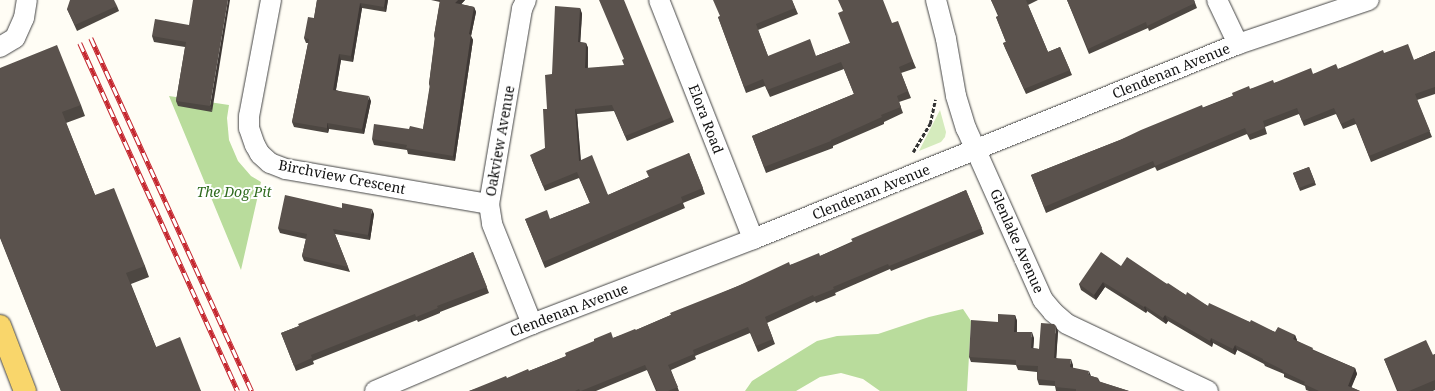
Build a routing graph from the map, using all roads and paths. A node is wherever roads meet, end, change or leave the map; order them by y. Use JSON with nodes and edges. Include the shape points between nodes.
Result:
{"nodes":[{"id":1,"x":27,"y":0,"type":"edge"},
{"id":2,"x":271,"y":0,"type":"edge"},
{"id":3,"x":526,"y":0,"type":"edge"},
{"id":4,"x":659,"y":0,"type":"edge"},
{"id":5,"x":936,"y":0,"type":"edge"},
{"id":6,"x":1217,"y":0,"type":"edge"},
{"id":7,"x":1369,"y":0,"type":"edge"},
{"id":8,"x":1238,"y":44,"type":"junction"},
{"id":9,"x":0,"y":47,"type":"edge"},
{"id":10,"x":936,"y":97,"type":"dead end"},
{"id":11,"x":976,"y":149,"type":"junction"},
{"id":12,"x":912,"y":154,"type":"dead end"},
{"id":13,"x":489,"y":204,"type":"junction"},
{"id":14,"x":753,"y":239,"type":"junction"},
{"id":15,"x":532,"y":324,"type":"junction"},
{"id":16,"x":0,"y":326,"type":"edge"},
{"id":17,"x":378,"y":390,"type":"edge"},
{"id":18,"x":25,"y":391,"type":"edge"},
{"id":19,"x":1208,"y":391,"type":"edge"}],
"edges":[{"from":1,"to":9,"type":"street","via":[[24,18],[15,38]]},
{"from":2,"to":13,"type":"street","name":"Birchview Crescent","via":[[249,116],[249,128],[260,154],[270,163],[286,169]]},
{"from":3,"to":13,"type":"street","name":"Oakview Avenue","via":[[522,9]]},
{"from":4,"to":14,"type":"street","name":"Elora Road"},
{"from":5,"to":11,"type":"street","name":"Glenlake Avenue","via":[[956,96]]},
{"from":6,"to":8,"type":"street"},
{"from":7,"to":8,"type":"street","name":"Clendenan Avenue"},
{"from":8,"to":11,"type":"street","name":"Clendenan Avenue"},
{"from":10,"to":12,"type":"path","via":[[930,124]]},
{"from":11,"to":14,"type":"street","name":"Clendenan Avenue"},
{"from":11,"to":19,"type":"street","name":"Glenlake Avenue","via":[[1043,300],[1053,312],[1067,324]]},
{"from":13,"to":15,"type":"street","name":"Oakview Avenue","via":[[492,224]]},
{"from":14,"to":15,"type":"street","name":"Clendenan Avenue"},
{"from":15,"to":17,"type":"street","name":"Clendenan Avenue"},
{"from":16,"to":18,"type":"main road"}]}
